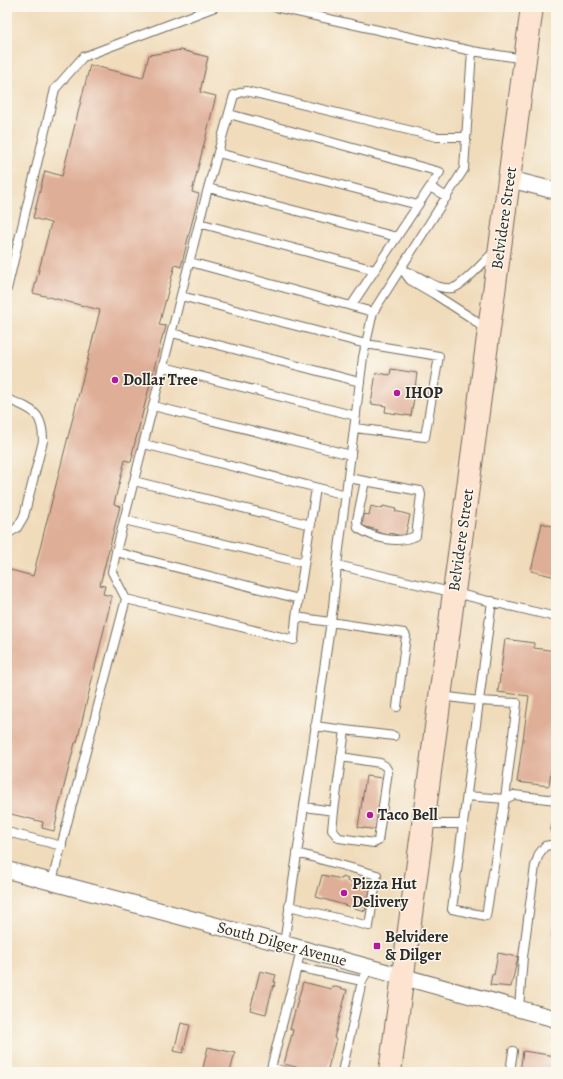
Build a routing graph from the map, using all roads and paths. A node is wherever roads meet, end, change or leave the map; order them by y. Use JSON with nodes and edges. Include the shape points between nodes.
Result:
{"nodes":[{"id":1,"x":215,"y":7,"type":"edge"},
{"id":2,"x":275,"y":7,"type":"edge"},
{"id":3,"x":532,"y":7,"type":"edge"},
{"id":4,"x":472,"y":51,"type":"junction"},
{"id":5,"x":525,"y":59,"type":"junction"},
{"id":6,"x":229,"y":114,"type":"junction"},
{"id":7,"x":466,"y":137,"type":"junction"},
{"id":8,"x":218,"y":153,"type":"junction"},
{"id":9,"x":509,"y":179,"type":"junction"},
{"id":10,"x":430,"y":187,"type":"junction"},
{"id":11,"x":208,"y":188,"type":"junction"},
{"id":12,"x":556,"y":191,"type":"edge"},
{"id":13,"x":447,"y":197,"type":"junction"},
{"id":14,"x":418,"y":206,"type":"junction"},
{"id":15,"x":200,"y":223,"type":"junction"},
{"id":16,"x":397,"y":237,"type":"junction"},
{"id":17,"x":500,"y":245,"type":"junction"},
{"id":18,"x":190,"y":262,"type":"junction"},
{"id":19,"x":375,"y":270,"type":"junction"},
{"id":20,"x":402,"y":270,"type":"junction"},
{"id":21,"x":7,"y":290,"type":"edge"},
{"id":22,"x":181,"y":296,"type":"junction"},
{"id":23,"x":351,"y":306,"type":"junction"},
{"id":24,"x":373,"y":312,"type":"junction"},
{"id":25,"x":172,"y":333,"type":"junction"},
{"id":26,"x":489,"y":334,"type":"junction"},
{"id":27,"x":366,"y":344,"type":"junction"},
{"id":28,"x":164,"y":367,"type":"junction"},
{"id":29,"x":360,"y":382,"type":"junction"},
{"id":30,"x":7,"y":399,"type":"edge"},
{"id":31,"x":153,"y":406,"type":"junction"},
{"id":32,"x":356,"y":416,"type":"junction"},
{"id":33,"x":355,"y":428,"type":"junction"},
{"id":34,"x":144,"y":444,"type":"junction"},
{"id":35,"x":351,"y":455,"type":"junction"},
{"id":36,"x":348,"y":478,"type":"junction"},
{"id":37,"x":134,"y":481,"type":"junction"},
{"id":38,"x":365,"y":481,"type":"junction"},
{"id":39,"x":316,"y":488,"type":"junction"},
{"id":40,"x":346,"y":495,"type":"junction"},
{"id":41,"x":124,"y":520,"type":"junction"},
{"id":42,"x":311,"y":525,"type":"junction"},
{"id":43,"x":7,"y":534,"type":"edge"},
{"id":44,"x":116,"y":552,"type":"junction"},
{"id":45,"x":304,"y":563,"type":"junction"},
{"id":46,"x":337,"y":565,"type":"junction"},
{"id":47,"x":454,"y":592,"type":"junction"},
{"id":48,"x":126,"y":599,"type":"junction"},
{"id":49,"x":299,"y":599,"type":"junction"},
{"id":50,"x":492,"y":601,"type":"junction"},
{"id":51,"x":296,"y":617,"type":"junction"},
{"id":52,"x":556,"y":617,"type":"edge"},
{"id":53,"x":331,"y":622,"type":"junction"},
{"id":54,"x":440,"y":696,"type":"junction"},
{"id":55,"x":479,"y":701,"type":"junction"},
{"id":56,"x":397,"y":707,"type":"dead end"},
{"id":57,"x":316,"y":726,"type":"junction"},
{"id":58,"x":345,"y":730,"type":"junction"},
{"id":59,"x":394,"y":736,"type":"dead end"},
{"id":60,"x":341,"y":758,"type":"junction"},
{"id":61,"x":467,"y":796,"type":"junction"},
{"id":62,"x":504,"y":799,"type":"junction"},
{"id":63,"x":556,"y":800,"type":"edge"},
{"id":64,"x":304,"y":807,"type":"junction"},
{"id":65,"x":334,"y":811,"type":"junction"},
{"id":66,"x":423,"y":824,"type":"junction"},
{"id":67,"x":463,"y":824,"type":"junction"},
{"id":68,"x":7,"y":832,"type":"edge"},
{"id":69,"x":556,"y":844,"type":"edge"},
{"id":70,"x":62,"y":846,"type":"junction"},
{"id":71,"x":297,"y":853,"type":"junction"},
{"id":72,"x":7,"y":870,"type":"edge"},
{"id":73,"x":52,"y":881,"type":"junction"},
{"id":74,"x":289,"y":906,"type":"junction"},
{"id":75,"x":284,"y":944,"type":"junction"},
{"id":76,"x":301,"y":949,"type":"junction"},
{"id":77,"x":297,"y":967,"type":"junction"},
{"id":78,"x":366,"y":974,"type":"junction"},
{"id":79,"x":402,"y":977,"type":"junction"},
{"id":80,"x":519,"y":1008,"type":"junction"},
{"id":81,"x":556,"y":1018,"type":"edge"},
{"id":82,"x":513,"y":1051,"type":"dead end"},
{"id":83,"x":271,"y":1070,"type":"edge"},
{"id":84,"x":288,"y":1072,"type":"edge"},
{"id":85,"x":342,"y":1072,"type":"edge"},
{"id":86,"x":390,"y":1072,"type":"edge"},
{"id":87,"x":510,"y":1072,"type":"edge"}],
"edges":[{"from":1,"to":21,"type":"lane","via":[[82,57],[55,88]]},
{"from":2,"to":4,"type":"lane"},
{"from":3,"to":5,"type":"main road","name":"Belvidere Street"},
{"from":4,"to":5,"type":"lane"},
{"from":4,"to":7,"type":"lane"},
{"from":5,"to":9,"type":"main road","name":"Belvidere Street"},
{"from":6,"to":7,"type":"lane","via":[[234,95],[246,91],[437,136]]},
{"from":6,"to":8,"type":"lane"},
{"from":6,"to":10,"type":"lane","via":[[440,172]]},
{"from":7,"to":13,"type":"lane","via":[[464,169]]},
{"from":8,"to":11,"type":"lane"},
{"from":8,"to":14,"type":"lane"},
{"from":9,"to":12,"type":"street"},
{"from":9,"to":17,"type":"main road","name":"Belvidere Street"},
{"from":10,"to":13,"type":"lane"},
{"from":10,"to":14,"type":"lane"},
{"from":11,"to":15,"type":"lane"},
{"from":11,"to":16,"type":"lane"},
{"from":13,"to":20,"type":"lane"},
{"from":14,"to":16,"type":"lane"},
{"from":15,"to":18,"type":"lane"},
{"from":15,"to":19,"type":"lane"},
{"from":16,"to":19,"type":"lane"},
{"from":17,"to":20,"type":"lane","via":[[454,288],[443,288],[412,272]]},
{"from":17,"to":26,"type":"main road","name":"Belvidere Street"},
{"from":18,"to":22,"type":"lane"},
{"from":18,"to":23,"type":"lane"},
{"from":19,"to":23,"type":"lane"},
{"from":20,"to":24,"type":"lane"},
{"from":20,"to":26,"type":"lane","via":[[410,280],[472,319]]},
{"from":22,"to":25,"type":"lane"},
{"from":22,"to":27,"type":"lane"},
{"from":23,"to":24,"type":"lane"},
{"from":24,"to":27,"type":"lane"},
{"from":25,"to":28,"type":"lane"},
{"from":25,"to":29,"type":"lane"},
{"from":26,"to":47,"type":"main road","name":"Belvidere Street"},
{"from":27,"to":29,"type":"lane"},
{"from":27,"to":33,"type":"lane","via":[[439,356],[425,437]]},
{"from":28,"to":31,"type":"lane"},
{"from":28,"to":32,"type":"lane"},
{"from":29,"to":32,"type":"lane"},
{"from":30,"to":43,"type":"lane","via":[[34,412],[41,421],[43,441],[24,516],[17,528]]},
{"from":31,"to":34,"type":"lane"},
{"from":31,"to":35,"type":"lane"},
{"from":32,"to":33,"type":"lane"},
{"from":33,"to":35,"type":"lane"},
{"from":34,"to":37,"type":"lane"},
{"from":34,"to":39,"type":"lane"},
{"from":35,"to":36,"type":"lane"},
{"from":36,"to":38,"type":"lane"},
{"from":36,"to":40,"type":"lane"},
{"from":37,"to":41,"type":"lane"},
{"from":37,"to":42,"type":"lane"},
{"from":38,"to":38,"type":"lane","via":[[420,491],[416,536],[395,541],[367,534],[358,528],[357,520]]},
{"from":39,"to":40,"type":"lane"},
{"from":39,"to":42,"type":"lane"},
{"from":40,"to":46,"type":"lane"},
{"from":41,"to":44,"type":"lane"},
{"from":41,"to":45,"type":"lane"},
{"from":42,"to":45,"type":"lane"},
{"from":44,"to":48,"type":"lane","via":[[112,572]]},
{"from":44,"to":49,"type":"lane"},
{"from":45,"to":49,"type":"lane"},
{"from":46,"to":47,"type":"lane"},
{"from":46,"to":53,"type":"lane"},
{"from":47,"to":50,"type":"lane"},
{"from":47,"to":54,"type":"main road","name":"Belvidere Street"},
{"from":48,"to":51,"type":"lane","via":[[294,640]]},
{"from":48,"to":70,"type":"lane"},
{"from":49,"to":51,"type":"lane"},
{"from":50,"to":52,"type":"lane"},
{"from":50,"to":55,"type":"lane"},
{"from":51,"to":53,"type":"lane"},
{"from":53,"to":56,"type":"lane","via":[[404,633],[406,636]]},
{"from":53,"to":57,"type":"lane"},
{"from":54,"to":55,"type":"lane"},
{"from":54,"to":66,"type":"main road","name":"Belvidere Street"},
{"from":55,"to":61,"type":"lane"},
{"from":55,"to":62,"type":"lane","via":[[517,703]]},
{"from":57,"to":58,"type":"lane"},
{"from":57,"to":64,"type":"lane"},
{"from":58,"to":59,"type":"lane"},
{"from":58,"to":60,"type":"lane"},
{"from":60,"to":65,"type":"lane"},
{"from":60,"to":65,"type":"lane","via":[[380,763],[388,771],[378,841],[374,843],[339,838],[332,830]]},
{"from":61,"to":62,"type":"lane"},
{"from":61,"to":67,"type":"lane"},
{"from":62,"to":63,"type":"lane","via":[[514,795]]},
{"from":62,"to":67,"type":"lane","via":[[486,916],[452,909]]},
{"from":64,"to":65,"type":"lane"},
{"from":64,"to":71,"type":"lane"},
{"from":66,"to":67,"type":"lane"},
{"from":66,"to":79,"type":"main road","name":"Belvidere Street"},
{"from":68,"to":70,"type":"lane"},
{"from":69,"to":80,"type":"lane","via":[[545,846],[535,866]]},
{"from":70,"to":73,"type":"lane"},
{"from":71,"to":74,"type":"lane"},
{"from":71,"to":74,"type":"lane","via":[[377,875],[369,926]]},
{"from":72,"to":73,"type":"street","name":"South Dilger Avenue"},
{"from":73,"to":75,"type":"street","name":"South Dilger Avenue"},
{"from":74,"to":75,"type":"lane"},
{"from":75,"to":76,"type":"street","name":"South Dilger Avenue"},
{"from":76,"to":77,"type":"lane"},
{"from":76,"to":78,"type":"street","name":"South Dilger Avenue"},
{"from":77,"to":78,"type":"lane"},
{"from":77,"to":83,"type":"lane"},
{"from":78,"to":79,"type":"street","name":"South Dilger Avenue"},
{"from":78,"to":85,"type":"lane"},
{"from":79,"to":80,"type":"street","name":"South Dilger Avenue"},
{"from":79,"to":86,"type":"main road","name":"Belvidere Street"},
{"from":80,"to":81,"type":"street","name":"South Dilger Avenue"},
{"from":82,"to":87,"type":"lane"},
{"from":83,"to":84,"type":"lane"}]}
